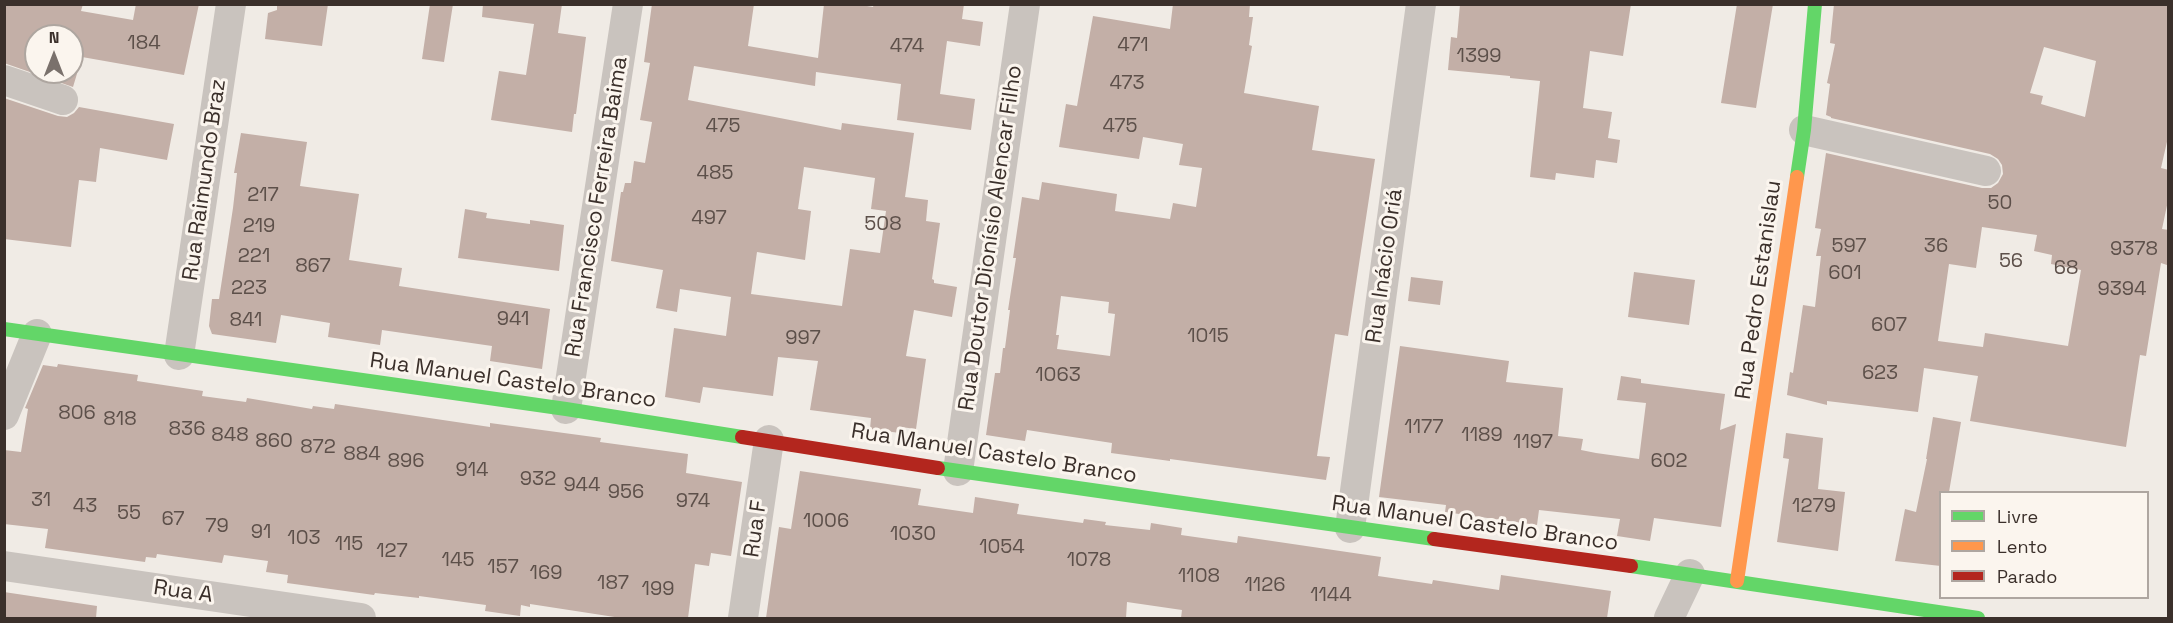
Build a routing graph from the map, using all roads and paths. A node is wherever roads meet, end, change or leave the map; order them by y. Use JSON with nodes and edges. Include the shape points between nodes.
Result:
{"nodes":[{"id":1,"x":231,"y":4,"type":"edge"},
{"id":2,"x":628,"y":4,"type":"edge"},
{"id":3,"x":1025,"y":4,"type":"edge"},
{"id":4,"x":1421,"y":4,"type":"edge"},
{"id":5,"x":1815,"y":4,"type":"edge"},
{"id":6,"x":4,"y":80,"type":"edge"},
{"id":7,"x":63,"y":100,"type":"dead end"},
{"id":8,"x":1804,"y":130,"type":"junction"},
{"id":9,"x":1986,"y":171,"type":"dead end"},
{"id":10,"x":4,"y":328,"type":"edge"},
{"id":11,"x":37,"y":334,"type":"junction"},
{"id":12,"x":179,"y":355,"type":"junction"},
{"id":13,"x":566,"y":409,"type":"junction"},
{"id":14,"x":4,"y":415,"type":"edge"},
{"id":15,"x":769,"y":440,"type":"junction"},
{"id":16,"x":958,"y":471,"type":"junction"},
{"id":17,"x":1350,"y":528,"type":"junction"},
{"id":18,"x":4,"y":566,"type":"edge"},
{"id":19,"x":1690,"y":574,"type":"junction"},
{"id":20,"x":1737,"y":581,"type":"junction"},
{"id":21,"x":361,"y":618,"type":"edge"},
{"id":22,"x":743,"y":618,"type":"edge"},
{"id":23,"x":1669,"y":618,"type":"edge"},
{"id":24,"x":1978,"y":618,"type":"edge"}],
"edges":[{"from":1,"to":12,"type":"street","name":"Rua Raimundo Braz"},
{"from":2,"to":13,"type":"street","name":"Rua Francisco Ferreira Baima"},
{"from":3,"to":16,"type":"street","name":"Rua Doutor Dionísio Alencar Filho"},
{"from":4,"to":17,"type":"street","name":"Rua Inácio Oriá"},
{"from":5,"to":8,"type":"street","name":"Rua Pedro Estanislau"},
{"from":6,"to":7,"type":"street"},
{"from":8,"to":9,"type":"street"},
{"from":8,"to":20,"type":"street","name":"Rua Pedro Estanislau"},
{"from":10,"to":11,"type":"street","name":"Rua Manuel Castelo Branco"},
{"from":11,"to":12,"type":"street","name":"Rua Manuel Castelo Branco"},
{"from":11,"to":14,"type":"street"},
{"from":12,"to":13,"type":"street","name":"Rua Manuel Castelo Branco"},
{"from":13,"to":15,"type":"street","name":"Rua Manuel Castelo Branco"},
{"from":15,"to":16,"type":"street","name":"Rua Manuel Castelo Branco"},
{"from":15,"to":22,"type":"street","name":"Rua F"},
{"from":16,"to":17,"type":"street","name":"Rua Manuel Castelo Branco"},
{"from":17,"to":19,"type":"street","name":"Rua Manuel Castelo Branco"},
{"from":18,"to":21,"type":"street","name":"Rua A"},
{"from":19,"to":20,"type":"street","name":"Rua Manuel Castelo Branco"},
{"from":19,"to":23,"type":"street"},
{"from":20,"to":24,"type":"street","name":"Rua Manuel Castelo Branco"}]}
